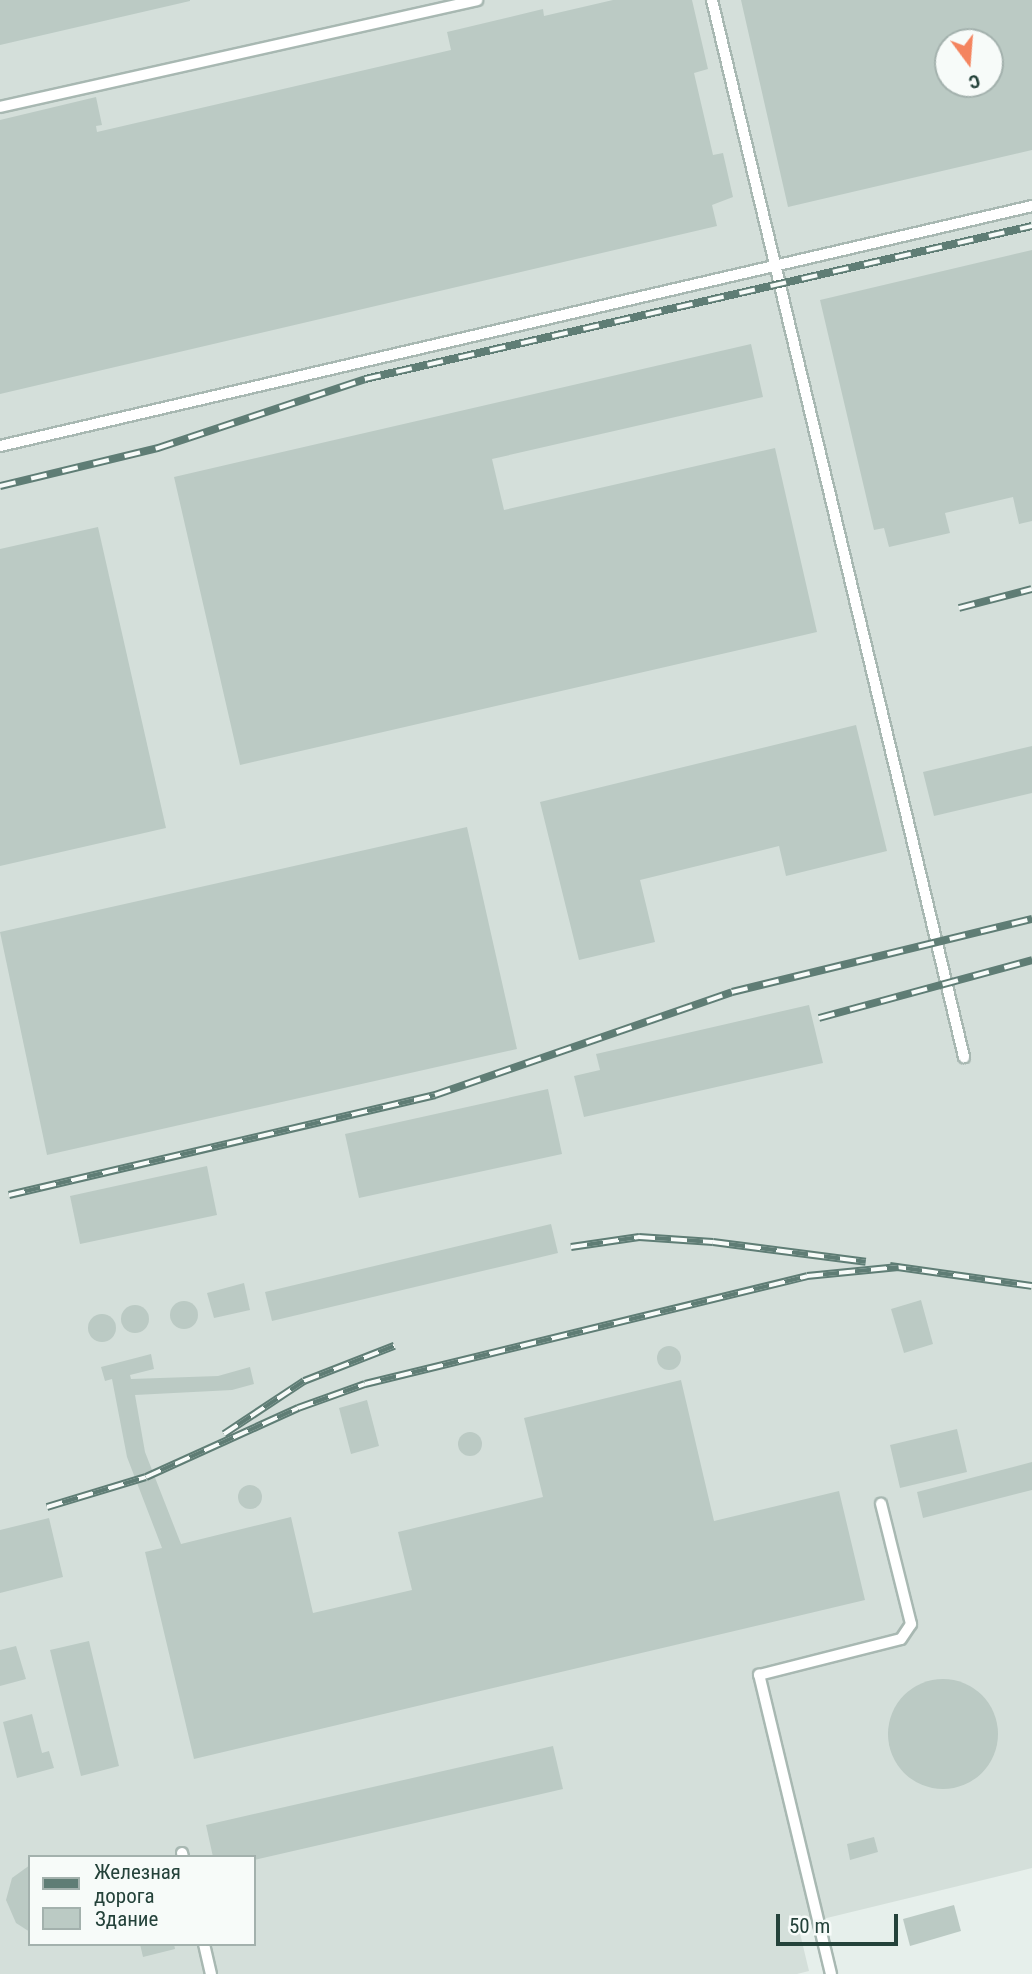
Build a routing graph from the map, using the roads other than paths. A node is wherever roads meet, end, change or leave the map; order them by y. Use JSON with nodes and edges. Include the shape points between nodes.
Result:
{"nodes":[{"id":1,"x":477,"y":0,"type":"edge"},
{"id":2,"x":712,"y":0,"type":"edge"},
{"id":3,"x":0,"y":107,"type":"edge"},
{"id":4,"x":1032,"y":206,"type":"edge"},
{"id":5,"x":774,"y":266,"type":"junction"},
{"id":6,"x":0,"y":446,"type":"edge"},
{"id":7,"x":964,"y":1057,"type":"dead end"},
{"id":8,"x":881,"y":1504,"type":"dead end"},
{"id":9,"x":204,"y":1946,"type":"edge"},
{"id":10,"x":211,"y":1974,"type":"edge"},
{"id":11,"x":831,"y":1974,"type":"edge"}],
"edges":[{"from":1,"to":3,"type":"lane"},
{"from":2,"to":5,"type":"lane"},
{"from":4,"to":5,"type":"lane"},
{"from":5,"to":6,"type":"lane"},
{"from":5,"to":7,"type":"lane"},
{"from":8,"to":11,"type":"lane","via":[[911,1624],[901,1639],[759,1675]]},
{"from":9,"to":10,"type":"lane"}]}
